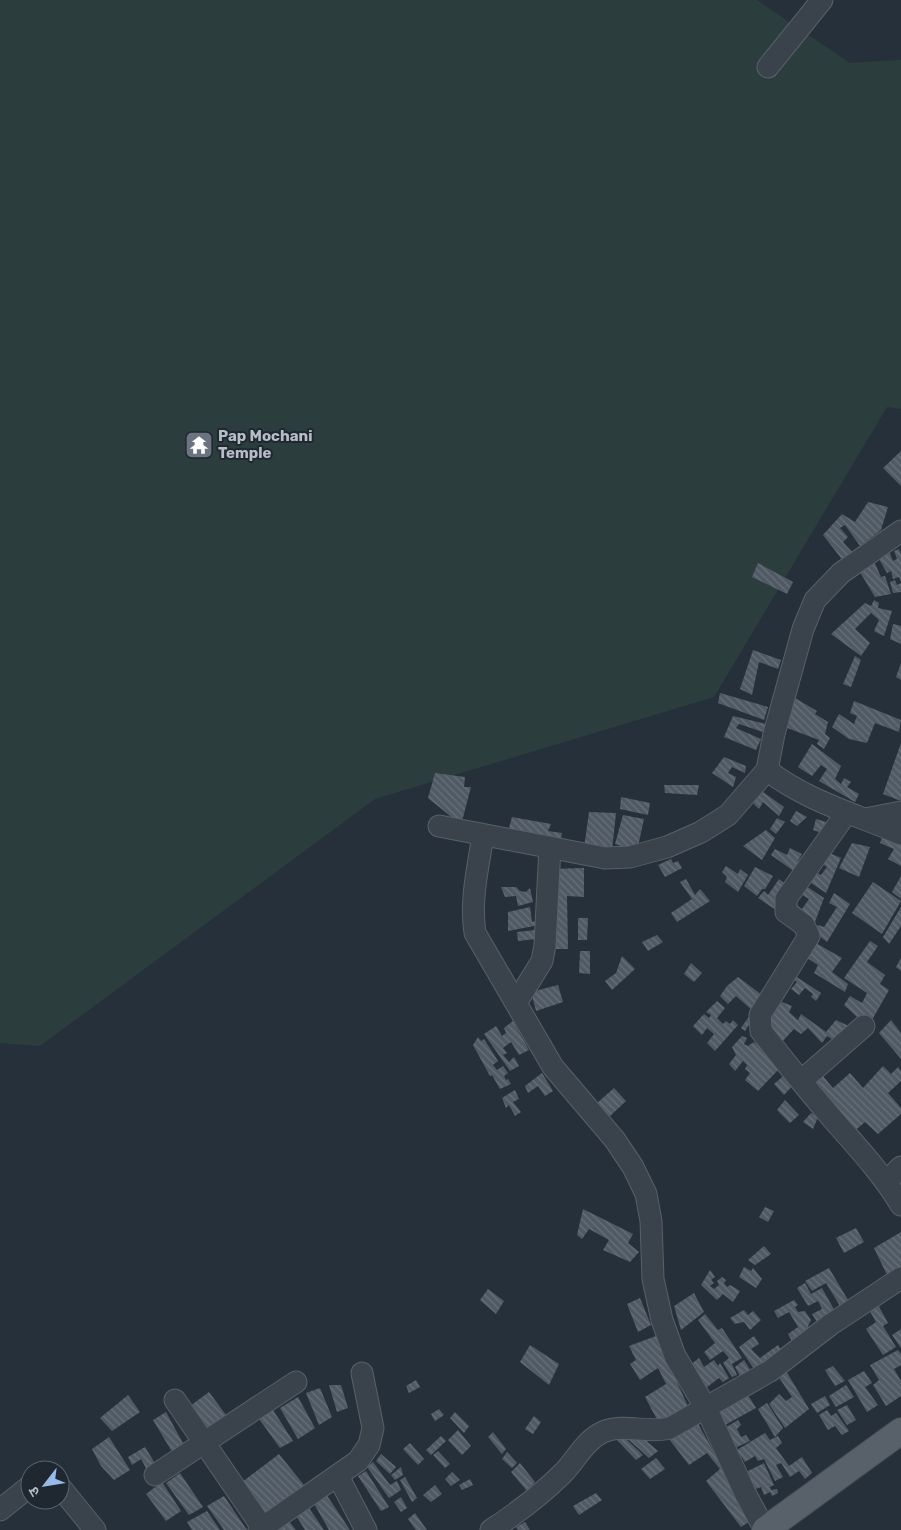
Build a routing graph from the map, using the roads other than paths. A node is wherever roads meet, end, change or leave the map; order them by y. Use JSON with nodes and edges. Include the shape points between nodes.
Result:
{"nodes":[{"id":1,"x":822,"y":0,"type":"edge"},
{"id":2,"x":768,"y":67,"type":"dead end"},
{"id":3,"x":901,"y":531,"type":"edge"},
{"id":4,"x":767,"y":770,"type":"junction"},
{"id":5,"x":901,"y":812,"type":"edge"},
{"id":6,"x":856,"y":816,"type":"junction"},
{"id":7,"x":439,"y":826,"type":"dead end"},
{"id":8,"x":901,"y":834,"type":"edge"},
{"id":9,"x":483,"y":835,"type":"junction"},
{"id":10,"x":550,"y":847,"type":"junction"},
{"id":11,"x":516,"y":1003,"type":"junction"},
{"id":12,"x":864,"y":1026,"type":"dead end"},
{"id":13,"x":801,"y":1081,"type":"junction"},
{"id":14,"x":894,"y":1174,"type":"edge"},
{"id":15,"x":901,"y":1205,"type":"edge"},
{"id":16,"x":901,"y":1278,"type":"edge"},
{"id":17,"x":362,"y":1373,"type":"dead end"},
{"id":18,"x":296,"y":1382,"type":"dead end"},
{"id":19,"x":175,"y":1400,"type":"dead end"},
{"id":20,"x":706,"y":1408,"type":"junction"},
{"id":21,"x":901,"y":1431,"type":"edge"},
{"id":22,"x":205,"y":1444,"type":"junction"},
{"id":23,"x":155,"y":1475,"type":"dead end"},
{"id":24,"x":338,"y":1476,"type":"junction"},
{"id":25,"x":20,"y":1494,"type":"edge"},
{"id":26,"x":70,"y":1499,"type":"edge"},
{"id":27,"x":0,"y":1510,"type":"edge"},
{"id":28,"x":262,"y":1529,"type":"edge"},
{"id":29,"x":95,"y":1530,"type":"edge"},
{"id":30,"x":366,"y":1530,"type":"edge"},
{"id":31,"x":491,"y":1530,"type":"edge"},
{"id":32,"x":765,"y":1530,"type":"edge"}],
"edges":[{"from":1,"to":2,"type":"street"},
{"from":3,"to":4,"type":"street","via":[[841,573],[815,600],[803,629]]},
{"from":4,"to":6,"type":"street","via":[[787,786]]},
{"from":4,"to":10,"type":"street","via":[[728,815],[701,832],[667,847],[630,857],[605,858]]},
{"from":5,"to":6,"type":"street"},
{"from":6,"to":8,"type":"street"},
{"from":6,"to":13,"type":"street","via":[[786,899],[786,912],[804,925],[809,936],[760,1016],[761,1032]]},
{"from":7,"to":9,"type":"street"},
{"from":9,"to":10,"type":"street"},
{"from":9,"to":11,"type":"street","via":[[473,894],[475,933]]},
{"from":10,"to":11,"type":"street","via":[[542,961]]},
{"from":11,"to":20,"type":"street","via":[[553,1067],[616,1140],[646,1194],[651,1221],[653,1279],[662,1320],[675,1356]]},
{"from":12,"to":13,"type":"street"},
{"from":13,"to":14,"type":"street"},
{"from":14,"to":15,"type":"street"},
{"from":16,"to":20,"type":"street","via":[[830,1325],[770,1371]]},
{"from":17,"to":24,"type":"street","via":[[373,1428],[370,1446],[358,1461]]},
{"from":18,"to":22,"type":"street"},
{"from":19,"to":22,"type":"street"},
{"from":20,"to":31,"type":"street","via":[[657,1432],[613,1429],[600,1433],[540,1495]]},
{"from":20,"to":32,"type":"street"},
{"from":21,"to":32,"type":"main road"},
{"from":22,"to":23,"type":"street"},
{"from":22,"to":28,"type":"street"},
{"from":24,"to":28,"type":"street"},
{"from":24,"to":30,"type":"street"},
{"from":25,"to":27,"type":"street"},
{"from":26,"to":29,"type":"street"}]}
